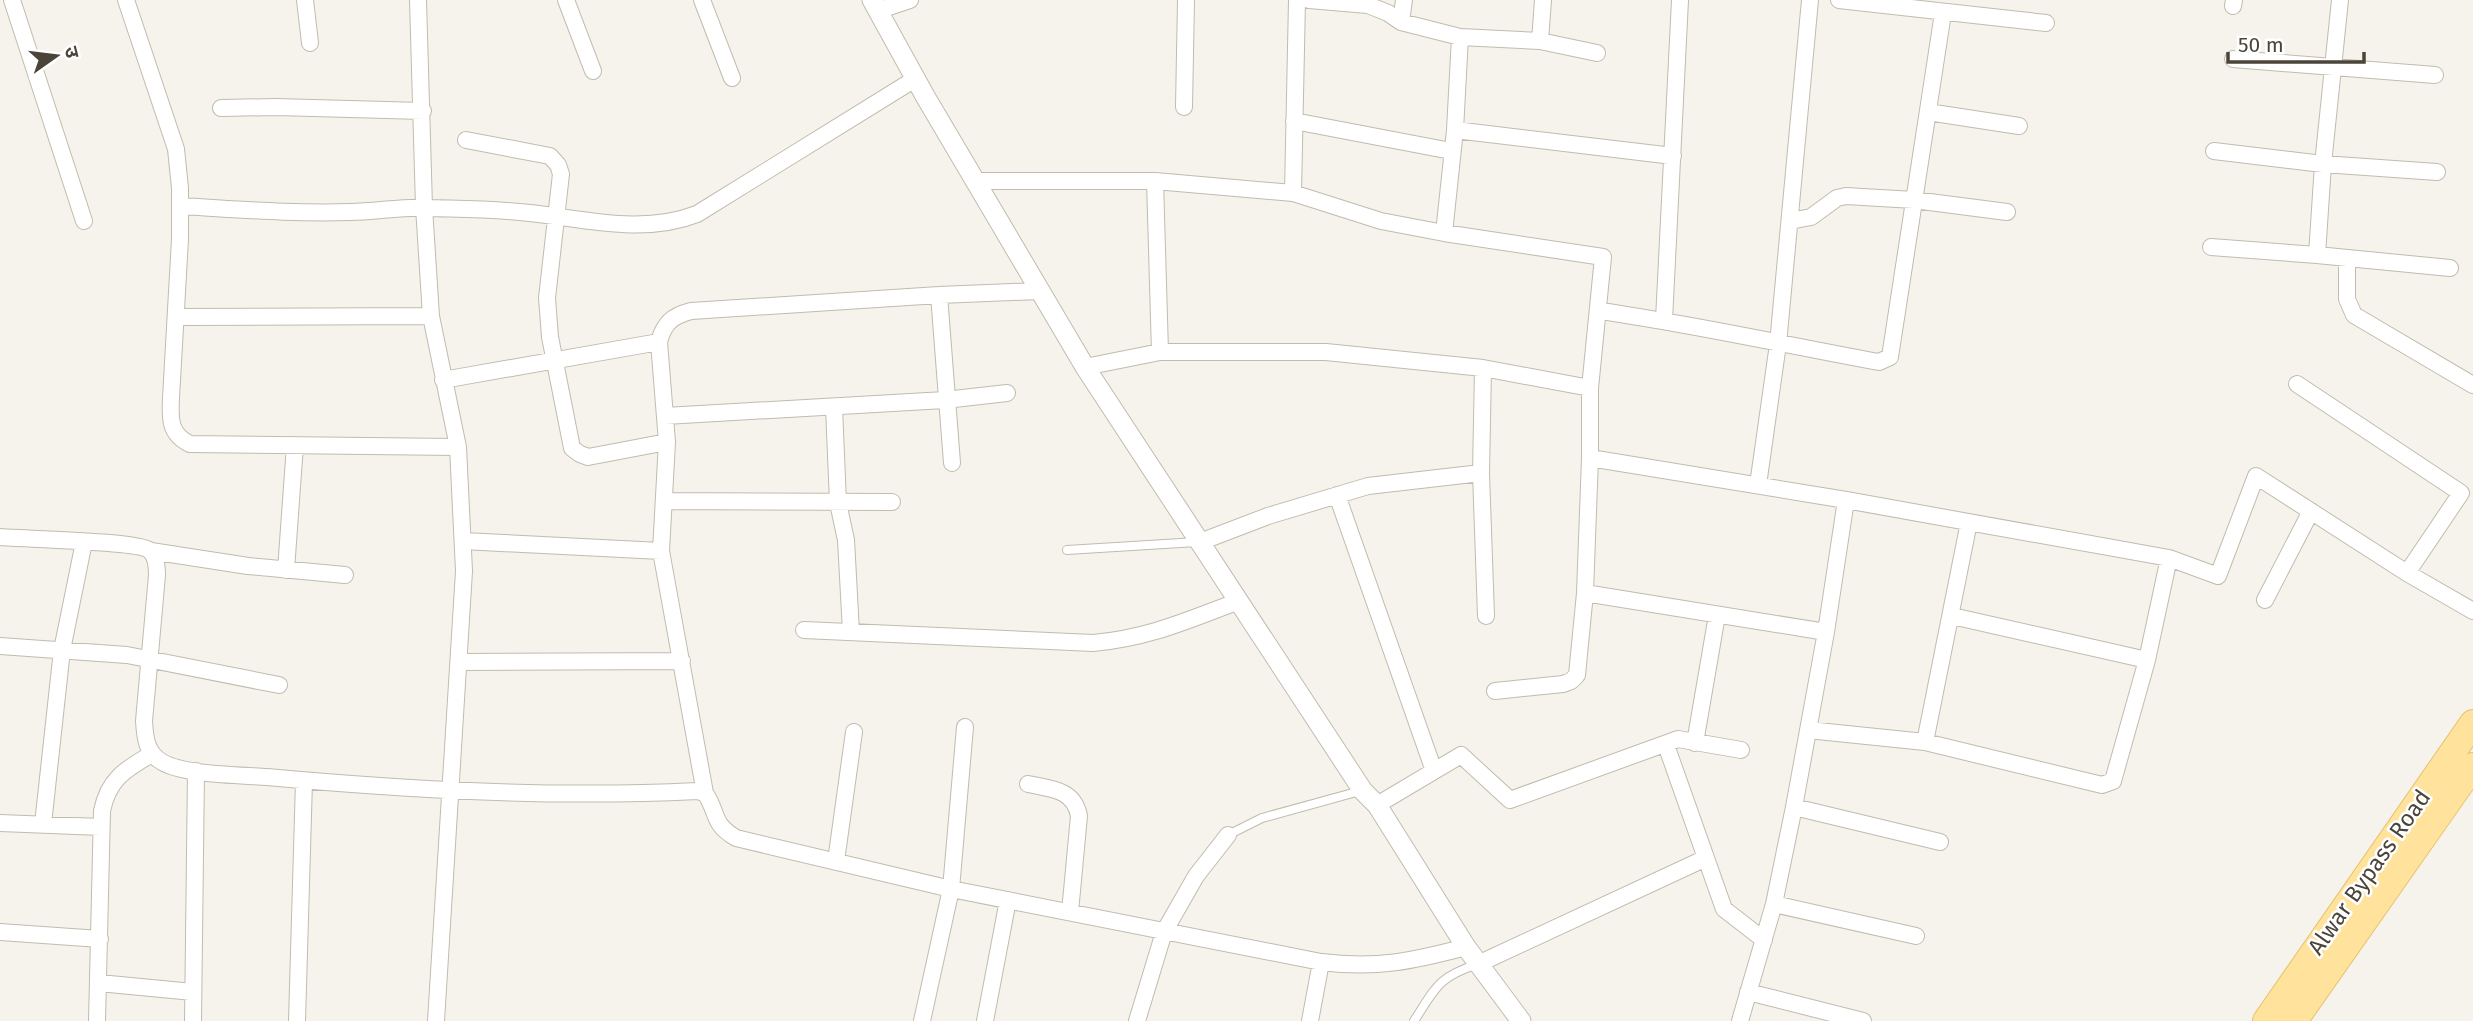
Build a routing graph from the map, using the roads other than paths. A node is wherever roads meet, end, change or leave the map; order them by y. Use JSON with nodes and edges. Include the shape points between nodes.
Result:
{"nodes":[{"id":1,"x":12,"y":0,"type":"edge"},
{"id":2,"x":126,"y":0,"type":"edge"},
{"id":3,"x":305,"y":0,"type":"edge"},
{"id":4,"x":566,"y":0,"type":"edge"},
{"id":5,"x":702,"y":0,"type":"edge"},
{"id":6,"x":910,"y":0,"type":"edge"},
{"id":7,"x":1186,"y":0,"type":"edge"},
{"id":8,"x":1297,"y":0,"type":"edge"},
{"id":9,"x":1309,"y":0,"type":"edge"},
{"id":10,"x":1404,"y":0,"type":"edge"},
{"id":11,"x":1543,"y":0,"type":"edge"},
{"id":12,"x":1680,"y":0,"type":"edge"},
{"id":13,"x":1810,"y":0,"type":"edge"},
{"id":14,"x":1839,"y":0,"type":"edge"},
{"id":15,"x":1995,"y":0,"type":"edge"},
{"id":16,"x":2340,"y":0,"type":"edge"},
{"id":17,"x":420,"y":1,"type":"edge"},
{"id":18,"x":874,"y":6,"type":"edge"},
{"id":19,"x":1943,"y":13,"type":"junction"},
{"id":20,"x":1993,"y":17,"type":"junction"},
{"id":21,"x":1401,"y":22,"type":"junction"},
{"id":22,"x":2046,"y":23,"type":"dead end"},
{"id":23,"x":1460,"y":37,"type":"junction"},
{"id":24,"x":1540,"y":41,"type":"junction"},
{"id":25,"x":310,"y":43,"type":"dead end"},
{"id":26,"x":1597,"y":53,"type":"dead end"},
{"id":27,"x":2233,"y":59,"type":"dead end"},
{"id":28,"x":2333,"y":66,"type":"junction"},
{"id":29,"x":593,"y":71,"type":"dead end"},
{"id":30,"x":2435,"y":75,"type":"dead end"},
{"id":31,"x":732,"y":78,"type":"dead end"},
{"id":32,"x":915,"y":79,"type":"junction"},
{"id":33,"x":1184,"y":107,"type":"dead end"},
{"id":34,"x":221,"y":108,"type":"dead end"},
{"id":35,"x":423,"y":111,"type":"junction"},
{"id":36,"x":1928,"y":112,"type":"junction"},
{"id":37,"x":1294,"y":121,"type":"junction"},
{"id":38,"x":2019,"y":125,"type":"dead end"},
{"id":39,"x":1455,"y":130,"type":"junction"},
{"id":40,"x":466,"y":140,"type":"dead end"},
{"id":41,"x":1451,"y":151,"type":"junction"},
{"id":42,"x":2214,"y":151,"type":"dead end"},
{"id":43,"x":1672,"y":156,"type":"junction"},
{"id":44,"x":2323,"y":164,"type":"junction"},
{"id":45,"x":2437,"y":172,"type":"dead end"},
{"id":46,"x":976,"y":181,"type":"junction"},
{"id":47,"x":1155,"y":181,"type":"junction"},
{"id":48,"x":1293,"y":193,"type":"junction"},
{"id":49,"x":1914,"y":200,"type":"junction"},
{"id":50,"x":180,"y":206,"type":"junction"},
{"id":51,"x":424,"y":207,"type":"junction"},
{"id":52,"x":2007,"y":212,"type":"dead end"},
{"id":53,"x":555,"y":217,"type":"junction"},
{"id":54,"x":84,"y":221,"type":"dead end"},
{"id":55,"x":1790,"y":221,"type":"junction"},
{"id":56,"x":1444,"y":233,"type":"junction"},
{"id":57,"x":2211,"y":247,"type":"dead end"},
{"id":58,"x":2317,"y":255,"type":"junction"},
{"id":59,"x":2347,"y":259,"type":"junction"},
{"id":60,"x":2450,"y":268,"type":"dead end"},
{"id":61,"x":1040,"y":291,"type":"junction"},
{"id":62,"x":939,"y":295,"type":"junction"},
{"id":63,"x":1600,"y":310,"type":"junction"},
{"id":64,"x":431,"y":316,"type":"junction"},
{"id":65,"x":176,"y":317,"type":"junction"},
{"id":66,"x":1664,"y":320,"type":"junction"},
{"id":67,"x":659,"y":342,"type":"junction"},
{"id":68,"x":1778,"y":344,"type":"junction"},
{"id":69,"x":1160,"y":352,"type":"junction"},
{"id":70,"x":555,"y":360,"type":"junction"},
{"id":71,"x":1085,"y":367,"type":"junction"},
{"id":72,"x":1483,"y":368,"type":"junction"},
{"id":73,"x":443,"y":380,"type":"junction"},
{"id":74,"x":2297,"y":384,"type":"dead end"},
{"id":75,"x":2473,"y":386,"type":"edge"},
{"id":76,"x":1590,"y":388,"type":"junction"},
{"id":77,"x":1007,"y":393,"type":"dead end"},
{"id":78,"x":945,"y":400,"type":"junction"},
{"id":79,"x":834,"y":407,"type":"junction"},
{"id":80,"x":665,"y":416,"type":"junction"},
{"id":81,"x":667,"y":442,"type":"junction"},
{"id":82,"x":295,"y":445,"type":"junction"},
{"id":83,"x":458,"y":447,"type":"junction"},
{"id":84,"x":1590,"y":458,"type":"junction"},
{"id":85,"x":952,"y":463,"type":"dead end"},
{"id":86,"x":1481,"y":473,"type":"junction"},
{"id":87,"x":1758,"y":485,"type":"junction"},
{"id":88,"x":1337,"y":495,"type":"junction"},
{"id":89,"x":2467,"y":496,"type":"edge"},
{"id":90,"x":1846,"y":500,"type":"junction"},
{"id":91,"x":664,"y":501,"type":"junction"},
{"id":92,"x":892,"y":502,"type":"dead end"},
{"id":93,"x":838,"y":503,"type":"junction"},
{"id":94,"x":2311,"y":512,"type":"junction"},
{"id":95,"x":1969,"y":522,"type":"junction"},
{"id":96,"x":0,"y":537,"type":"edge"},
{"id":97,"x":463,"y":541,"type":"junction"},
{"id":98,"x":1200,"y":541,"type":"junction"},
{"id":99,"x":84,"y":542,"type":"junction"},
{"id":100,"x":1067,"y":550,"type":"dead end"},
{"id":101,"x":150,"y":551,"type":"junction"},
{"id":102,"x":661,"y":551,"type":"junction"},
{"id":103,"x":2169,"y":558,"type":"junction"},
{"id":104,"x":286,"y":570,"type":"junction"},
{"id":105,"x":2407,"y":573,"type":"junction"},
{"id":106,"x":345,"y":575,"type":"dead end"},
{"id":107,"x":1585,"y":593,"type":"junction"},
{"id":108,"x":2264,"y":600,"type":"dead end"},
{"id":109,"x":1239,"y":601,"type":"junction"},
{"id":110,"x":2473,"y":611,"type":"edge"},
{"id":111,"x":1717,"y":615,"type":"junction"},
{"id":112,"x":1486,"y":616,"type":"dead end"},
{"id":113,"x":1952,"y":616,"type":"junction"},
{"id":114,"x":804,"y":630,"type":"dead end"},
{"id":115,"x":851,"y":632,"type":"junction"},
{"id":116,"x":1826,"y":632,"type":"junction"},
{"id":117,"x":0,"y":646,"type":"edge"},
{"id":118,"x":62,"y":650,"type":"junction"},
{"id":119,"x":150,"y":660,"type":"junction"},
{"id":120,"x":2147,"y":660,"type":"junction"},
{"id":121,"x":682,"y":661,"type":"junction"},
{"id":122,"x":459,"y":662,"type":"junction"},
{"id":123,"x":279,"y":685,"type":"dead end"},
{"id":124,"x":1495,"y":691,"type":"dead end"},
{"id":125,"x":2473,"y":723,"type":"edge"},
{"id":126,"x":965,"y":727,"type":"dead end"},
{"id":127,"x":1808,"y":730,"type":"junction"},
{"id":128,"x":855,"y":732,"type":"dead end"},
{"id":129,"x":1925,"y":742,"type":"junction"},
{"id":130,"x":1695,"y":743,"type":"junction"},
{"id":131,"x":1666,"y":745,"type":"junction"},
{"id":132,"x":1741,"y":750,"type":"dead end"},
{"id":133,"x":152,"y":754,"type":"junction"},
{"id":134,"x":2473,"y":766,"type":"edge"},
{"id":135,"x":196,"y":771,"type":"junction"},
{"id":136,"x":1434,"y":771,"type":"junction"},
{"id":137,"x":304,"y":781,"type":"junction"},
{"id":138,"x":1028,"y":784,"type":"dead end"},
{"id":139,"x":1363,"y":791,"type":"junction"},
{"id":140,"x":449,"y":792,"type":"junction"},
{"id":141,"x":705,"y":793,"type":"junction"},
{"id":142,"x":1377,"y":805,"type":"junction"},
{"id":143,"x":1794,"y":807,"type":"junction"},
{"id":144,"x":0,"y":823,"type":"edge"},
{"id":145,"x":43,"y":824,"type":"junction"},
{"id":146,"x":101,"y":827,"type":"junction"},
{"id":147,"x":1228,"y":835,"type":"joint"},
{"id":148,"x":1940,"y":842,"type":"dead end"},
{"id":149,"x":1706,"y":858,"type":"junction"},
{"id":150,"x":835,"y":861,"type":"junction"},
{"id":151,"x":951,"y":889,"type":"junction"},
{"id":152,"x":1008,"y":900,"type":"junction"},
{"id":153,"x":1774,"y":904,"type":"junction"},
{"id":154,"x":1070,"y":912,"type":"junction"},
{"id":155,"x":0,"y":932,"type":"edge"},
{"id":156,"x":1164,"y":932,"type":"junction"},
{"id":157,"x":1916,"y":936,"type":"dead end"},
{"id":158,"x":100,"y":939,"type":"junction"},
{"id":159,"x":1764,"y":940,"type":"junction"},
{"id":160,"x":1466,"y":947,"type":"junction"},
{"id":161,"x":1321,"y":962,"type":"junction"},
{"id":162,"x":1478,"y":964,"type":"junction"},
{"id":163,"x":99,"y":982,"type":"junction"},
{"id":164,"x":193,"y":992,"type":"junction"},
{"id":165,"x":1748,"y":992,"type":"junction"},
{"id":166,"x":97,"y":1021,"type":"edge"},
{"id":167,"x":193,"y":1021,"type":"edge"},
{"id":168,"x":297,"y":1021,"type":"edge"},
{"id":169,"x":436,"y":1021,"type":"edge"},
{"id":170,"x":922,"y":1021,"type":"edge"},
{"id":171,"x":985,"y":1021,"type":"edge"},
{"id":172,"x":1137,"y":1021,"type":"edge"},
{"id":173,"x":1310,"y":1021,"type":"edge"},
{"id":174,"x":1414,"y":1021,"type":"edge"},
{"id":175,"x":1521,"y":1021,"type":"edge"},
{"id":176,"x":1740,"y":1021,"type":"edge"},
{"id":177,"x":1863,"y":1021,"type":"edge"},
{"id":178,"x":2266,"y":1021,"type":"edge"},
{"id":179,"x":2294,"y":1021,"type":"edge"}],
"edges":[{"from":1,"to":54,"type":"street"},
{"from":2,"to":50,"type":"street","via":[[176,149]]},
{"from":3,"to":25,"type":"street"},
{"from":4,"to":29,"type":"street"},
{"from":5,"to":31,"type":"street"},
{"from":6,"to":18,"type":"street"},
{"from":7,"to":33,"type":"street"},
{"from":8,"to":37,"type":"street"},
{"from":9,"to":21,"type":"street","via":[[1368,5]]},
{"from":10,"to":21,"type":"street"},
{"from":11,"to":24,"type":"street"},
{"from":12,"to":43,"type":"street"},
{"from":13,"to":55,"type":"street"},
{"from":14,"to":19,"type":"street"},
{"from":15,"to":20,"type":"street"},
{"from":16,"to":28,"type":"street"},
{"from":17,"to":35,"type":"street"},
{"from":18,"to":32,"type":"street"},
{"from":19,"to":20,"type":"street"},
{"from":19,"to":36,"type":"street"},
{"from":20,"to":22,"type":"street"},
{"from":21,"to":23,"type":"street"},
{"from":23,"to":24,"type":"street"},
{"from":23,"to":39,"type":"street"},
{"from":24,"to":26,"type":"street"},
{"from":27,"to":28,"type":"street"},
{"from":28,"to":30,"type":"street"},
{"from":28,"to":44,"type":"street"},
{"from":32,"to":46,"type":"street"},
{"from":32,"to":53,"type":"street","via":[[679,221],[631,226]]},
{"from":34,"to":35,"type":"street"},
{"from":35,"to":51,"type":"street"},
{"from":36,"to":38,"type":"street"},
{"from":36,"to":49,"type":"street"},
{"from":37,"to":41,"type":"street"},
{"from":37,"to":48,"type":"street"},
{"from":39,"to":41,"type":"street"},
{"from":39,"to":43,"type":"street"},
{"from":40,"to":53,"type":"street","via":[[550,156],[561,174]]},
{"from":41,"to":56,"type":"street"},
{"from":42,"to":44,"type":"street"},
{"from":43,"to":66,"type":"street"},
{"from":44,"to":45,"type":"street"},
{"from":44,"to":58,"type":"street"},
{"from":46,"to":47,"type":"street"},
{"from":46,"to":61,"type":"street"},
{"from":47,"to":48,"type":"street"},
{"from":47,"to":69,"type":"street"},
{"from":48,"to":56,"type":"street","via":[[1381,221]]},
{"from":49,"to":52,"type":"street"},
{"from":49,"to":55,"type":"street","via":[[1846,196],[1811,217]]},
{"from":49,"to":68,"type":"street","via":[[1890,357],[1878,362]]},
{"from":50,"to":51,"type":"street","via":[[295,213]]},
{"from":50,"to":65,"type":"street"},
{"from":51,"to":53,"type":"street"},
{"from":51,"to":64,"type":"street"},
{"from":53,"to":70,"type":"street","via":[[547,298]]},
{"from":55,"to":68,"type":"street"},
{"from":56,"to":63,"type":"street","via":[[1603,257]]},
{"from":57,"to":58,"type":"street"},
{"from":58,"to":59,"type":"street"},
{"from":59,"to":60,"type":"street"},
{"from":59,"to":75,"type":"street","via":[[2347,299],[2354,315]]},
{"from":61,"to":62,"type":"street"},
{"from":61,"to":71,"type":"street"},
{"from":62,"to":67,"type":"street","via":[[691,310],[668,321]]},
{"from":62,"to":78,"type":"street"},
{"from":63,"to":66,"type":"street"},
{"from":63,"to":76,"type":"street"},
{"from":64,"to":65,"type":"street"},
{"from":64,"to":73,"type":"street"},
{"from":65,"to":82,"type":"street","via":[[170,420],[180,439],[190,444]]},
{"from":66,"to":68,"type":"street"},
{"from":67,"to":70,"type":"street"},
{"from":67,"to":80,"type":"street"},
{"from":68,"to":87,"type":"street"},
{"from":69,"to":71,"type":"street"},
{"from":69,"to":72,"type":"street","via":[[1326,352]]},
{"from":70,"to":73,"type":"street"},
{"from":70,"to":81,"type":"street","via":[[568,435],[572,448],[580,454],[604,455]]},
{"from":71,"to":98,"type":"street"},
{"from":72,"to":76,"type":"street"},
{"from":72,"to":86,"type":"street"},
{"from":73,"to":83,"type":"street"},
{"from":74,"to":89,"type":"street"},
{"from":76,"to":84,"type":"street"},
{"from":77,"to":78,"type":"street"},
{"from":78,"to":79,"type":"street"},
{"from":78,"to":85,"type":"street"},
{"from":79,"to":80,"type":"street"},
{"from":79,"to":93,"type":"street"},
{"from":80,"to":81,"type":"street"},
{"from":81,"to":91,"type":"street"},
{"from":82,"to":83,"type":"street"},
{"from":82,"to":104,"type":"street"},
{"from":83,"to":97,"type":"street"},
{"from":84,"to":87,"type":"street"},
{"from":84,"to":107,"type":"street"},
{"from":86,"to":88,"type":"street","via":[[1368,486]]},
{"from":86,"to":112,"type":"street"},
{"from":87,"to":90,"type":"street"},
{"from":88,"to":98,"type":"street"},
{"from":88,"to":136,"type":"street"},
{"from":89,"to":105,"type":"street"},
{"from":90,"to":95,"type":"street"},
{"from":90,"to":116,"type":"street"},
{"from":91,"to":93,"type":"street"},
{"from":91,"to":102,"type":"street"},
{"from":92,"to":93,"type":"street"},
{"from":93,"to":115,"type":"street","via":[[846,540]]},
{"from":94,"to":103,"type":"street","via":[[2256,476],[2218,576]]},
{"from":94,"to":105,"type":"street"},
{"from":94,"to":108,"type":"street"},
{"from":95,"to":103,"type":"street"},
{"from":95,"to":113,"type":"street"},
{"from":96,"to":99,"type":"street"},
{"from":97,"to":102,"type":"street"},
{"from":97,"to":122,"type":"street"},
{"from":98,"to":100,"type":"lane"},
{"from":98,"to":109,"type":"street"},
{"from":99,"to":101,"type":"street"},
{"from":99,"to":118,"type":"street"},
{"from":101,"to":104,"type":"street"},
{"from":101,"to":119,"type":"street","via":[[157,567]]},
{"from":102,"to":121,"type":"street"},
{"from":103,"to":120,"type":"street"},
{"from":104,"to":106,"type":"street"},
{"from":105,"to":110,"type":"street"},
{"from":107,"to":111,"type":"street"},
{"from":107,"to":124,"type":"street","via":[[1577,675],[1563,684]]},
{"from":109,"to":115,"type":"street","via":[[1151,634],[1093,643]]},
{"from":109,"to":139,"type":"street"},
{"from":111,"to":116,"type":"street"},
{"from":111,"to":130,"type":"street"},
{"from":113,"to":120,"type":"street"},
{"from":113,"to":129,"type":"street"},
{"from":114,"to":115,"type":"street"},
{"from":116,"to":127,"type":"street"},
{"from":117,"to":118,"type":"street"},
{"from":118,"to":119,"type":"street"},
{"from":118,"to":145,"type":"street"},
{"from":119,"to":123,"type":"street"},
{"from":119,"to":133,"type":"street","via":[[144,721],[145,741]]},
{"from":120,"to":129,"type":"street","via":[[2113,781],[2108,784]]},
{"from":121,"to":122,"type":"street"},
{"from":121,"to":141,"type":"street"},
{"from":122,"to":140,"type":"street"},
{"from":125,"to":178,"type":"main road","name":"Alwar Bypass Road"},
{"from":126,"to":151,"type":"street"},
{"from":127,"to":129,"type":"street"},
{"from":127,"to":143,"type":"street"},
{"from":128,"to":150,"type":"street"},
{"from":130,"to":131,"type":"street","via":[[1678,739]]},
{"from":130,"to":132,"type":"street"},
{"from":131,"to":136,"type":"street","via":[[1510,800],[1461,755]]},
{"from":131,"to":149,"type":"street"},
{"from":133,"to":135,"type":"street","via":[[162,762]]},
{"from":133,"to":146,"type":"street","via":[[113,782],[105,796]]},
{"from":134,"to":179,"type":"main road","name":"Alwar Bypass Road"},
{"from":135,"to":137,"type":"street"},
{"from":135,"to":164,"type":"street"},
{"from":136,"to":142,"type":"street"},
{"from":137,"to":140,"type":"street"},
{"from":137,"to":168,"type":"street"},
{"from":138,"to":154,"type":"street","via":[[1056,790],[1077,804]]},
{"from":139,"to":142,"type":"street"},
{"from":139,"to":147,"type":"lane","via":[[1262,818]]},
{"from":140,"to":141,"type":"street"},
{"from":140,"to":169,"type":"street"},
{"from":141,"to":150,"type":"street","via":[[716,821],[736,838]]},
{"from":142,"to":160,"type":"street"},
{"from":143,"to":148,"type":"street"},
{"from":143,"to":153,"type":"street"},
{"from":144,"to":145,"type":"street"},
{"from":145,"to":146,"type":"street"},
{"from":146,"to":158,"type":"street"},
{"from":147,"to":156,"type":"street","via":[[1196,876]]},
{"from":149,"to":159,"type":"street","via":[[1724,909]]},
{"from":149,"to":162,"type":"street"},
{"from":150,"to":151,"type":"street"},
{"from":151,"to":152,"type":"street"},
{"from":151,"to":170,"type":"street"},
{"from":152,"to":154,"type":"street"},
{"from":152,"to":171,"type":"street"},
{"from":153,"to":157,"type":"street"},
{"from":153,"to":159,"type":"street"},
{"from":154,"to":156,"type":"street"},
{"from":155,"to":158,"type":"street"},
{"from":156,"to":161,"type":"street"},
{"from":156,"to":172,"type":"street"},
{"from":158,"to":163,"type":"street"},
{"from":159,"to":165,"type":"street"},
{"from":160,"to":161,"type":"street","via":[[1380,965]]},
{"from":160,"to":162,"type":"street"},
{"from":161,"to":173,"type":"street"},
{"from":162,"to":174,"type":"lane","via":[[1446,976]]},
{"from":162,"to":175,"type":"street"},
{"from":163,"to":164,"type":"street"},
{"from":163,"to":166,"type":"street"},
{"from":164,"to":167,"type":"street"},
{"from":165,"to":176,"type":"street"},
{"from":165,"to":177,"type":"street"}]}
